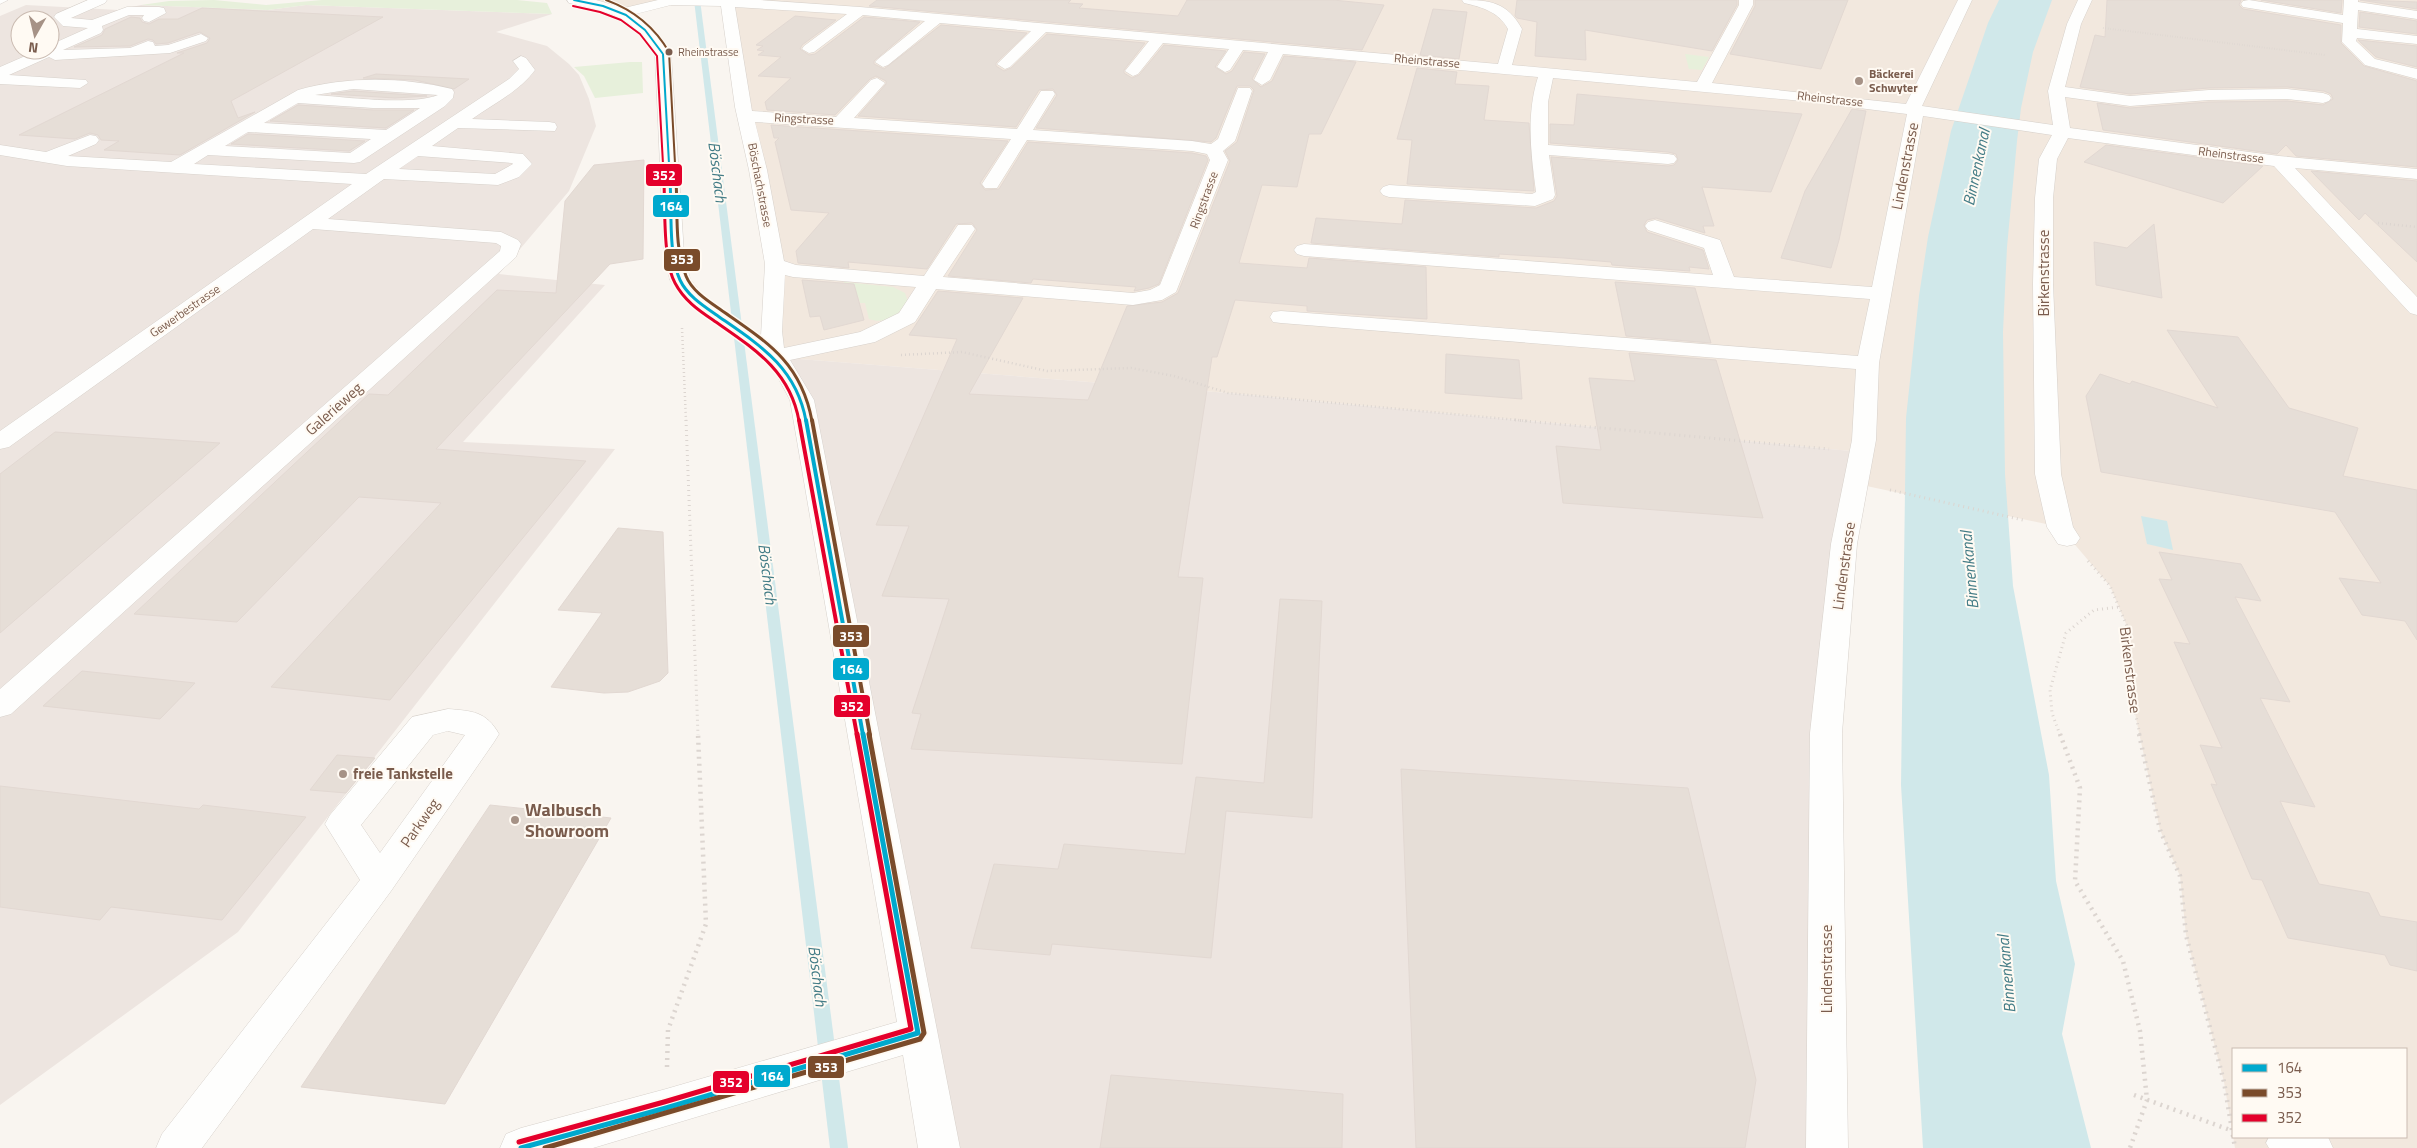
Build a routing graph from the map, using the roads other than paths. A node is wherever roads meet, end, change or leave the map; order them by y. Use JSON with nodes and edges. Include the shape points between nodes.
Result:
{"nodes":[{"id":1,"x":100,"y":0,"type":"edge"},
{"id":2,"x":574,"y":0,"type":"edge"},
{"id":3,"x":1469,"y":0,"type":"edge"},
{"id":4,"x":1746,"y":0,"type":"edge"},
{"id":5,"x":1965,"y":0,"type":"edge"},
{"id":6,"x":2084,"y":0,"type":"edge"},
{"id":7,"x":663,"y":1,"type":"edge"},
{"id":8,"x":723,"y":1,"type":"edge"},
{"id":9,"x":1511,"y":2,"type":"dead end"},
{"id":10,"x":2351,"y":2,"type":"edge"},
{"id":11,"x":2248,"y":4,"type":"dead end"},
{"id":12,"x":1494,"y":8,"type":"junction"},
{"id":13,"x":860,"y":11,"type":"junction"},
{"id":14,"x":622,"y":13,"type":"junction"},
{"id":15,"x":2417,"y":15,"type":"edge"},
{"id":16,"x":149,"y":18,"type":"dead end"},
{"id":17,"x":936,"y":19,"type":"junction"},
{"id":18,"x":94,"y":24,"type":"junction"},
{"id":19,"x":2350,"y":26,"type":"junction"},
{"id":20,"x":1042,"y":28,"type":"junction"},
{"id":21,"x":200,"y":38,"type":"dead end"},
{"id":22,"x":1159,"y":38,"type":"junction"},
{"id":23,"x":2417,"y":40,"type":"edge"},
{"id":24,"x":148,"y":45,"type":"dead end"},
{"id":25,"x":1239,"y":45,"type":"junction"},
{"id":26,"x":60,"y":46,"type":"edge"},
{"id":27,"x":1278,"y":48,"type":"junction"},
{"id":28,"x":809,"y":49,"type":"dead end"},
{"id":29,"x":132,"y":52,"type":"junction"},
{"id":30,"x":60,"y":55,"type":"edge"},
{"id":31,"x":29,"y":60,"type":"edge"},
{"id":32,"x":168,"y":61,"type":"dead end"},
{"id":33,"x":522,"y":61,"type":"dead end"},
{"id":34,"x":883,"y":62,"type":"dead end"},
{"id":35,"x":1005,"y":64,"type":"dead end"},
{"id":36,"x":1225,"y":67,"type":"dead end"},
{"id":37,"x":1504,"y":68,"type":"junction"},
{"id":38,"x":1133,"y":71,"type":"dead end"},
{"id":39,"x":1546,"y":72,"type":"junction"},
{"id":40,"x":0,"y":73,"type":"edge"},
{"id":41,"x":2417,"y":74,"type":"edge"},
{"id":42,"x":0,"y":79,"type":"edge"},
{"id":43,"x":1262,"y":80,"type":"dead end"},
{"id":44,"x":80,"y":83,"type":"dead end"},
{"id":45,"x":877,"y":83,"type":"dead end"},
{"id":46,"x":1703,"y":86,"type":"junction"},
{"id":47,"x":1244,"y":91,"type":"dead end"},
{"id":48,"x":2056,"y":91,"type":"junction"},
{"id":49,"x":1047,"y":94,"type":"dead end"},
{"id":50,"x":2323,"y":98,"type":"dead end"},
{"id":51,"x":437,"y":103,"type":"junction"},
{"id":52,"x":480,"y":105,"type":"junction"},
{"id":53,"x":1923,"y":111,"type":"junction"},
{"id":54,"x":265,"y":115,"type":"junction"},
{"id":55,"x":746,"y":116,"type":"junction"},
{"id":56,"x":842,"y":121,"type":"junction"},
{"id":57,"x":407,"y":123,"type":"junction"},
{"id":58,"x":454,"y":123,"type":"junction"},
{"id":59,"x":245,"y":127,"type":"junction"},
{"id":60,"x":549,"y":127,"type":"dead end"},
{"id":61,"x":2052,"y":131,"type":"junction"},
{"id":62,"x":1023,"y":133,"type":"junction"},
{"id":63,"x":389,"y":135,"type":"junction"},
{"id":64,"x":225,"y":138,"type":"junction"},
{"id":65,"x":90,"y":140,"type":"dead end"},
{"id":66,"x":372,"y":146,"type":"junction"},
{"id":67,"x":1539,"y":149,"type":"junction"},
{"id":68,"x":0,"y":150,"type":"edge"},
{"id":69,"x":205,"y":150,"type":"junction"},
{"id":70,"x":414,"y":150,"type":"junction"},
{"id":71,"x":1214,"y":150,"type":"junction"},
{"id":72,"x":48,"y":158,"type":"junction"},
{"id":73,"x":1668,"y":159,"type":"dead end"},
{"id":74,"x":2280,"y":161,"type":"junction"},
{"id":75,"x":174,"y":168,"type":"junction"},
{"id":76,"x":2417,"y":174,"type":"edge"},
{"id":77,"x":375,"y":177,"type":"junction"},
{"id":78,"x":991,"y":184,"type":"dead end"},
{"id":79,"x":1389,"y":191,"type":"dead end"},
{"id":80,"x":310,"y":223,"type":"junction"},
{"id":81,"x":1655,"y":226,"type":"dead end"},
{"id":82,"x":965,"y":229,"type":"dead end"},
{"id":83,"x":1304,"y":250,"type":"dead end"},
{"id":84,"x":775,"y":264,"type":"junction"},
{"id":85,"x":1726,"y":282,"type":"junction"},
{"id":86,"x":930,"y":284,"type":"junction"},
{"id":87,"x":1882,"y":294,"type":"junction"},
{"id":88,"x":2417,"y":309,"type":"edge"},
{"id":89,"x":1281,"y":317,"type":"dead end"},
{"id":90,"x":773,"y":356,"type":"junction"},
{"id":91,"x":1868,"y":363,"type":"junction"},
{"id":92,"x":0,"y":442,"type":"edge"},
{"id":93,"x":2067,"y":538,"type":"road end"},
{"id":94,"x":0,"y":706,"type":"edge"},
{"id":95,"x":380,"y":881,"type":"junction"},
{"id":96,"x":918,"y":1034,"type":"junction"},
{"id":97,"x":177,"y":1148,"type":"edge"},
{"id":98,"x":521,"y":1148,"type":"edge"},
{"id":99,"x":939,"y":1148,"type":"edge"},
{"id":100,"x":1827,"y":1148,"type":"edge"}],
"edges":[{"from":1,"to":18,"type":"street","via":[[61,17],[68,23]]},
{"from":2,"to":14,"type":"street"},
{"from":3,"to":12,"type":"street"},
{"from":4,"to":46,"type":"street"},
{"from":5,"to":53,"type":"street","name":"Lindenstrasse","via":[[1914,104]]},
{"from":6,"to":48,"type":"street"},
{"from":7,"to":8,"type":"street","name":"Rheinstrasse"},
{"from":7,"to":14,"type":"street","name":"Rheinstrasse"},
{"from":8,"to":13,"type":"street","name":"Rheinstrasse"},
{"from":8,"to":55,"type":"street","name":"Böschachstrasse"},
{"from":9,"to":12,"type":"street"},
{"from":10,"to":15,"type":"street"},
{"from":10,"to":19,"type":"street"},
{"from":11,"to":19,"type":"street"},
{"from":12,"to":37,"type":"street","via":[[1510,19],[1516,30]]},
{"from":13,"to":17,"type":"street","name":"Rheinstrasse"},
{"from":13,"to":28,"type":"street"},
{"from":14,"to":90,"type":"street","name":"Böschachstrasse","via":[[643,24],[663,54],[674,254],[680,280],[698,302]]},
{"from":16,"to":18,"type":"street","via":[[159,11],[127,12]]},
{"from":17,"to":20,"type":"street","name":"Rheinstrasse"},
{"from":17,"to":34,"type":"street"},
{"from":18,"to":26,"type":"street","via":[[96,30]]},
{"from":19,"to":23,"type":"street"},
{"from":19,"to":41,"type":"street","via":[[2349,42],[2370,62]]},
{"from":20,"to":22,"type":"street","name":"Rheinstrasse"},
{"from":20,"to":35,"type":"street"},
{"from":21,"to":29,"type":"street","via":[[170,49]]},
{"from":22,"to":25,"type":"street","name":"Rheinstrasse"},
{"from":22,"to":38,"type":"street"},
{"from":24,"to":29,"type":"street"},
{"from":25,"to":27,"type":"street","name":"Rheinstrasse"},
{"from":25,"to":36,"type":"street"},
{"from":27,"to":37,"type":"street","name":"Rheinstrasse"},
{"from":27,"to":43,"type":"street"},
{"from":29,"to":30,"type":"street"},
{"from":29,"to":32,"type":"street"},
{"from":31,"to":40,"type":"street"},
{"from":33,"to":52,"type":"street","name":"Gewerbestrasse","via":[[527,70]]},
{"from":37,"to":39,"type":"street","name":"Rheinstrasse"},
{"from":39,"to":46,"type":"street","name":"Rheinstrasse"},
{"from":39,"to":67,"type":"street","via":[[1539,110]]},
{"from":42,"to":44,"type":"street"},
{"from":45,"to":56,"type":"street"},
{"from":46,"to":53,"type":"street","name":"Rheinstrasse"},
{"from":47,"to":71,"type":"street","via":[[1226,141]]},
{"from":48,"to":50,"type":"street","via":[[2130,101],[2209,95],[2287,94]]},
{"from":48,"to":61,"type":"street"},
{"from":49,"to":62,"type":"street"},
{"from":51,"to":52,"type":"street"},
{"from":51,"to":54,"type":"street","via":[[445,98],[446,92],[336,84],[312,90]]},
{"from":51,"to":57,"type":"street"},
{"from":52,"to":58,"type":"street","name":"Gewerbestrasse"},
{"from":53,"to":61,"type":"street","name":"Rheinstrasse"},
{"from":53,"to":87,"type":"street","name":"Lindenstrasse"},
{"from":54,"to":57,"type":"street"},
{"from":54,"to":59,"type":"street"},
{"from":55,"to":56,"type":"street","name":"Ringstrasse"},
{"from":55,"to":84,"type":"street","name":"Böschachstrasse"},
{"from":56,"to":62,"type":"street","name":"Ringstrasse"},
{"from":57,"to":63,"type":"street"},
{"from":58,"to":60,"type":"street"},
{"from":58,"to":70,"type":"street","name":"Gewerbestrasse"},
{"from":59,"to":63,"type":"street"},
{"from":59,"to":64,"type":"street"},
{"from":61,"to":74,"type":"street","name":"Rheinstrasse"},
{"from":61,"to":93,"type":"street","name":"Birkenstrasse","via":[[2044,198],[2048,474],[2060,527]]},
{"from":62,"to":71,"type":"street","name":"Ringstrasse"},
{"from":62,"to":78,"type":"street"},
{"from":63,"to":66,"type":"street"},
{"from":64,"to":66,"type":"street"},
{"from":64,"to":69,"type":"street"},
{"from":65,"to":72,"type":"street"},
{"from":66,"to":69,"type":"street","via":[[354,158]]},
{"from":67,"to":73,"type":"street"},
{"from":67,"to":79,"type":"street","via":[[1546,196],[1543,199]]},
{"from":68,"to":72,"type":"street"},
{"from":69,"to":75,"type":"street"},
{"from":70,"to":77,"type":"street","name":"Gewerbestrasse"},
{"from":70,"to":77,"type":"street","via":[[518,158],[523,164],[498,180]]},
{"from":71,"to":86,"type":"street","name":"Ringstrasse","via":[[1219,160],[1191,236],[1169,288],[1155,296],[1134,299]]},
{"from":72,"to":75,"type":"street"},
{"from":74,"to":76,"type":"street","name":"Rheinstrasse"},
{"from":74,"to":88,"type":"street","name":"Rheinstrasse"},
{"from":75,"to":77,"type":"street"},
{"from":77,"to":80,"type":"street","name":"Gewerbestrasse"},
{"from":80,"to":92,"type":"street","name":"Gewerbestrasse"},
{"from":80,"to":94,"type":"street","name":"Galerieweg","via":[[501,238],[511,244],[509,253]]},
{"from":81,"to":85,"type":"street","via":[[1713,244]]},
{"from":82,"to":86,"type":"street"},
{"from":83,"to":85,"type":"street"},
{"from":84,"to":86,"type":"street","name":"Ringstrasse","via":[[793,271]]},
{"from":84,"to":90,"type":"street","name":"Böschachstrasse"},
{"from":85,"to":87,"type":"street"},
{"from":86,"to":90,"type":"street","via":[[907,317],[867,338]]},
{"from":87,"to":91,"type":"street","name":"Lindenstrasse"},
{"from":89,"to":91,"type":"street"},
{"from":90,"to":96,"type":"street","name":"Böschachstrasse","via":[[802,400]]},
{"from":91,"to":100,"type":"street","name":"Lindenstrasse","via":[[1862,452],[1844,544],[1826,733]]},
{"from":95,"to":95,"type":"street","name":"Parkweg","via":[[483,734],[472,723],[448,720],[423,725],[342,824]]},
{"from":95,"to":97,"type":"street","name":"Parkweg"},
{"from":96,"to":98,"type":"street"},
{"from":96,"to":99,"type":"street","name":"Böschachstrasse"}]}
